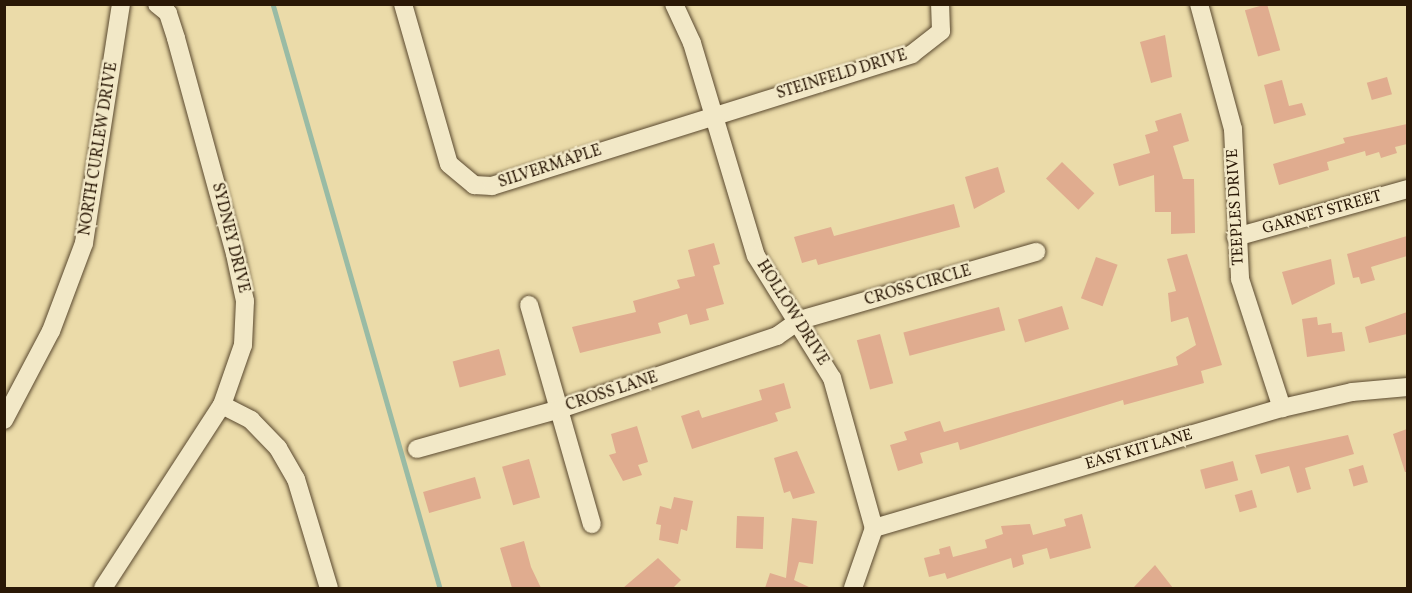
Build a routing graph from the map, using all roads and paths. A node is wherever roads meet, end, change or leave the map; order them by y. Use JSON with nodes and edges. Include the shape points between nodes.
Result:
{"nodes":[{"id":1,"x":121,"y":4,"type":"edge"},
{"id":2,"x":157,"y":4,"type":"edge"},
{"id":3,"x":404,"y":4,"type":"edge"},
{"id":4,"x":674,"y":4,"type":"edge"},
{"id":5,"x":940,"y":4,"type":"edge"},
{"id":6,"x":1199,"y":4,"type":"edge"},
{"id":7,"x":711,"y":115,"type":"junction"},
{"id":8,"x":1407,"y":189,"type":"edge"},
{"id":9,"x":1236,"y":237,"type":"junction"},
{"id":10,"x":1036,"y":252,"type":"dead end"},
{"id":11,"x":529,"y":305,"type":"dead end"},
{"id":12,"x":800,"y":320,"type":"junction"},
{"id":13,"x":1407,"y":387,"type":"edge"},
{"id":14,"x":222,"y":405,"type":"junction"},
{"id":15,"x":1282,"y":408,"type":"junction"},
{"id":16,"x":560,"y":409,"type":"junction"},
{"id":17,"x":4,"y":420,"type":"edge"},
{"id":18,"x":417,"y":449,"type":"dead end"},
{"id":19,"x":592,"y":524,"type":"dead end"},
{"id":20,"x":874,"y":528,"type":"junction"},
{"id":21,"x":114,"y":585,"type":"edge"},
{"id":22,"x":329,"y":588,"type":"edge"},
{"id":23,"x":853,"y":588,"type":"edge"}],
"edges":[{"from":1,"to":17,"type":"street","name":"NORTH CURLEW DRIVE","via":[[84,243],[51,331]]},
{"from":2,"to":14,"type":"street","name":"SYDNEY DRIVE","via":[[168,13],[177,38],[245,301],[243,345]]},
{"from":3,"to":7,"type":"street","name":"SILVERMAPLE","via":[[449,164],[474,185],[492,186]]},
{"from":4,"to":7,"type":"street","name":"HOLLOW DRIVE","via":[[692,43]]},
{"from":5,"to":7,"type":"street","name":"STEINFELD DRIVE","via":[[941,31],[912,54]]},
{"from":6,"to":9,"type":"street","name":"TEEPLES DRIVE","via":[[1233,129]]},
{"from":7,"to":12,"type":"street","name":"HOLLOW DRIVE","via":[[756,256]]},
{"from":8,"to":9,"type":"street","name":"GARNET STREET"},
{"from":9,"to":15,"type":"street","name":"TEEPLES DRIVE","via":[[1240,279]]},
{"from":10,"to":12,"type":"street","name":"CROSS CIRCLE"},
{"from":11,"to":16,"type":"street"},
{"from":12,"to":16,"type":"street","name":"CROSS LANE","via":[[777,336]]},
{"from":12,"to":20,"type":"street","name":"HOLLOW DRIVE","via":[[832,378]]},
{"from":13,"to":15,"type":"street","name":"EAST KIT LANE","via":[[1352,392]]},
{"from":14,"to":21,"type":"street","name":"SYDNEY DRIVE"},
{"from":14,"to":22,"type":"street","via":[[251,420],[278,448],[296,479]]},
{"from":15,"to":20,"type":"street","name":"EAST KIT LANE"},
{"from":16,"to":18,"type":"street","name":"CROSS LANE"},
{"from":16,"to":19,"type":"street"},
{"from":20,"to":23,"type":"street"}]}
